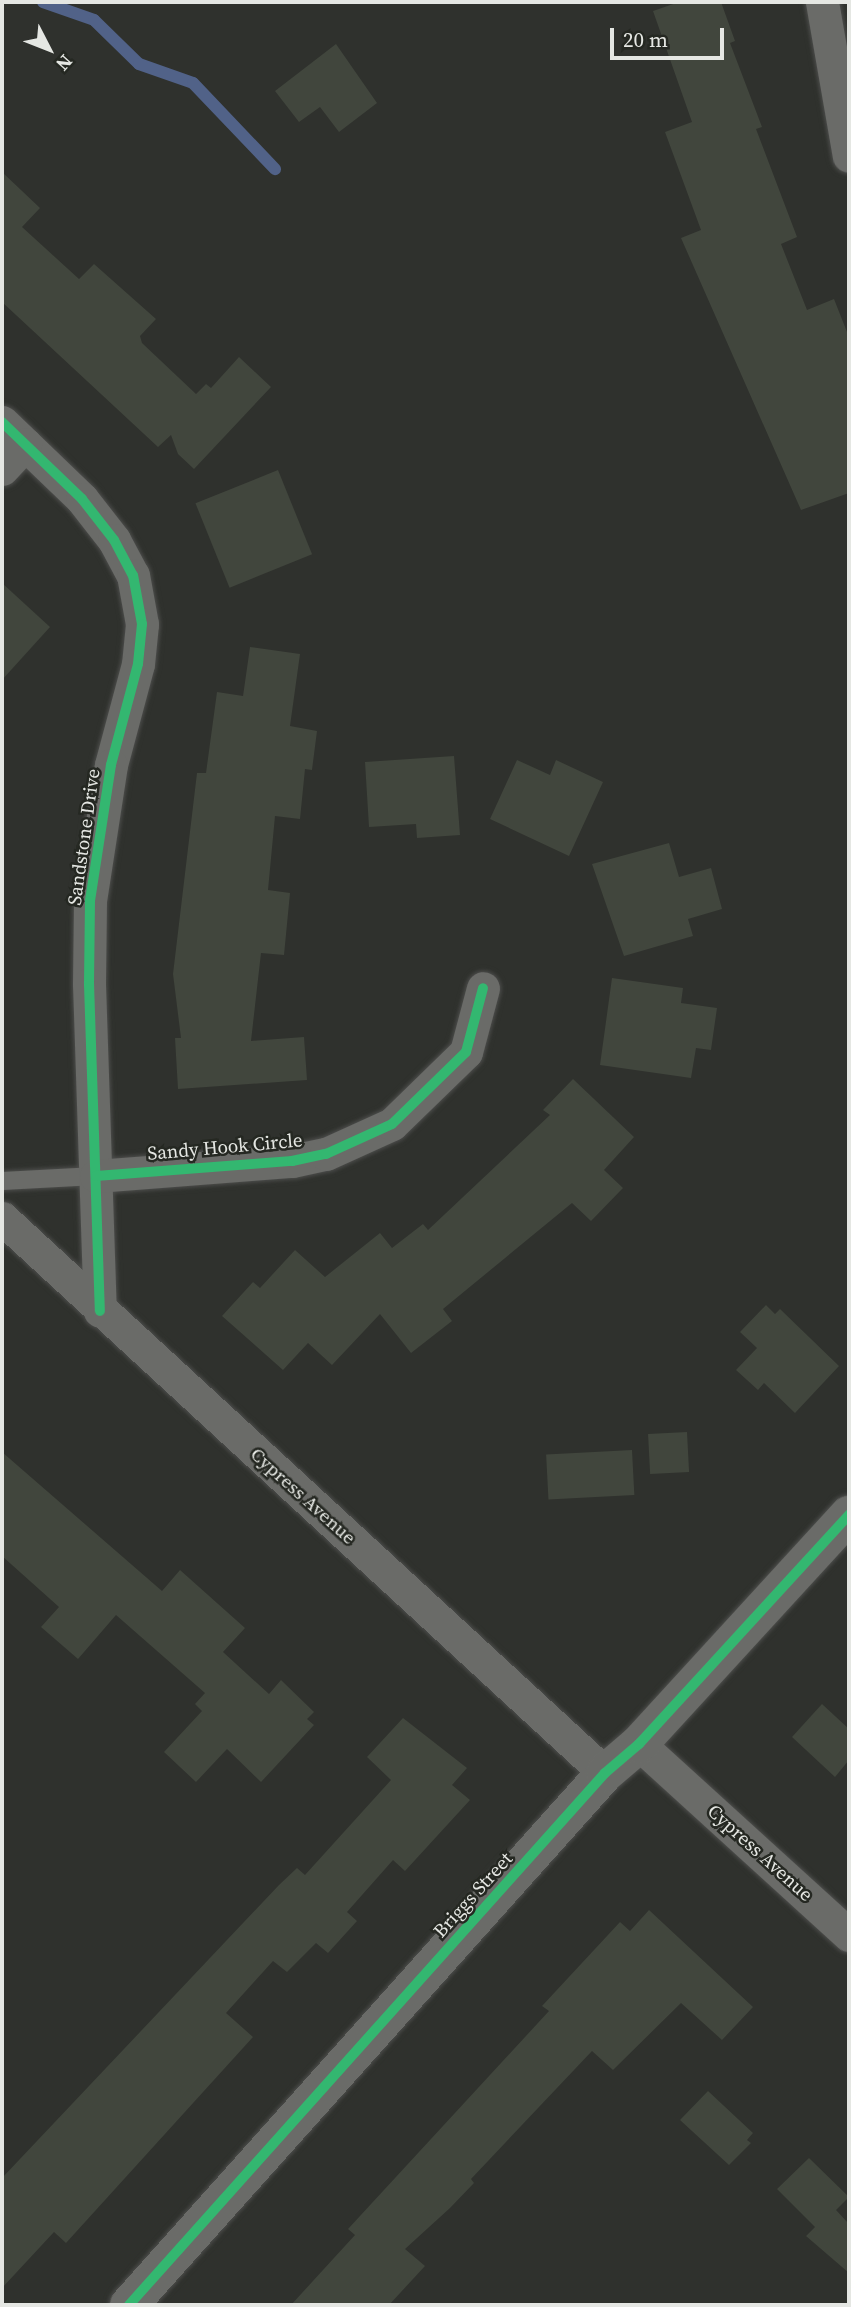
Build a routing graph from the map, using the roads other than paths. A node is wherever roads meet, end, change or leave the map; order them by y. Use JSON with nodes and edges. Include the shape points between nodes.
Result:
{"nodes":[{"id":1,"x":822,"y":2,"type":"edge"},
{"id":2,"x":849,"y":156,"type":"edge"},
{"id":3,"x":13,"y":433,"type":"edge"},
{"id":4,"x":2,"y":469,"type":"edge"},
{"id":5,"x":483,"y":988,"type":"dead end"},
{"id":6,"x":96,"y":1176,"type":"junction"},
{"id":7,"x":2,"y":1181,"type":"edge"},
{"id":8,"x":2,"y":1218,"type":"edge"},
{"id":9,"x":100,"y":1311,"type":"junction"},
{"id":10,"x":849,"y":1515,"type":"edge"},
{"id":11,"x":639,"y":1744,"type":"junction"},
{"id":12,"x":606,"y":1773,"type":"junction"},
{"id":13,"x":849,"y":1935,"type":"edge"},
{"id":14,"x":129,"y":2305,"type":"edge"}],
"edges":[{"from":1,"to":2,"type":"street"},
{"from":3,"to":4,"type":"street"},
{"from":3,"to":6,"type":"street","name":"Sandstone Drive","via":[[82,499],[114,540],[133,575],[142,624],[138,664],[104,800],[90,901]]},
{"from":5,"to":6,"type":"street","name":"Sandy Hook Circle","via":[[466,1052],[392,1124],[326,1154],[292,1161]]},
{"from":6,"to":7,"type":"lane"},
{"from":6,"to":9,"type":"street","name":"Sandstone Drive"},
{"from":8,"to":9,"type":"street","name":"Cypress Avenue"},
{"from":9,"to":12,"type":"street","name":"Cypress Avenue"},
{"from":10,"to":11,"type":"street","name":"Briggs Street"},
{"from":11,"to":12,"type":"street","name":"Briggs Street"},
{"from":11,"to":13,"type":"street","name":"Cypress Avenue"},
{"from":12,"to":14,"type":"street","name":"Briggs Street"}]}
